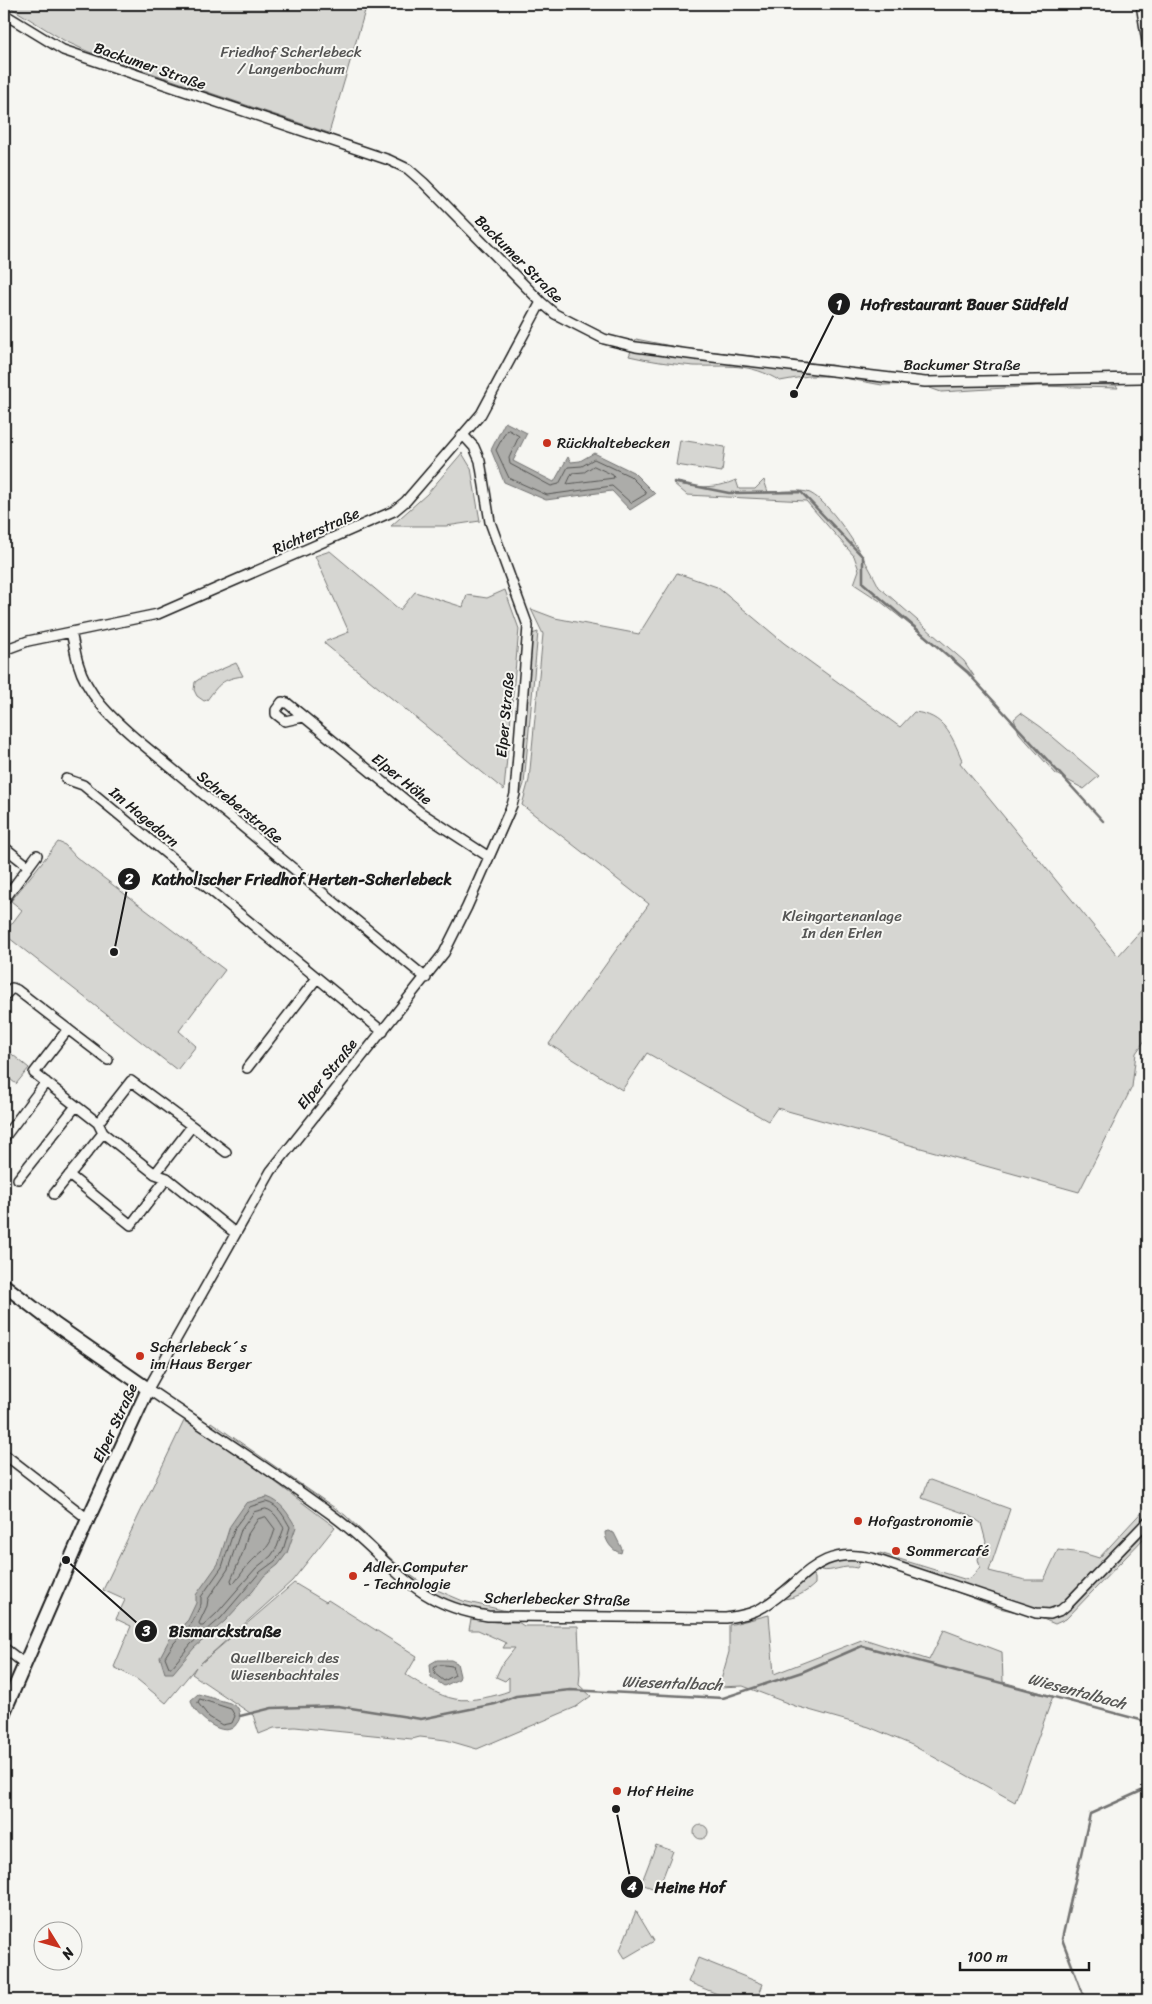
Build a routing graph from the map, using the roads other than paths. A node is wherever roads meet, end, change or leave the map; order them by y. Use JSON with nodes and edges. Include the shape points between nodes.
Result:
{"nodes":[{"id":1,"x":1141,"y":4,"type":"edge"},
{"id":2,"x":4,"y":14,"type":"edge"},
{"id":3,"x":1148,"y":48,"type":"edge"},
{"id":4,"x":541,"y":302,"type":"junction"},
{"id":5,"x":1148,"y":376,"type":"edge"},
{"id":6,"x":464,"y":436,"type":"junction"},
{"id":7,"x":71,"y":633,"type":"junction"},
{"id":8,"x":4,"y":650,"type":"edge"},
{"id":9,"x":303,"y":717,"type":"dead end"},
{"id":10,"x":66,"y":779,"type":"dead end"},
{"id":11,"x":4,"y":847,"type":"edge"},
{"id":12,"x":37,"y":855,"type":"dead end"},
{"id":13,"x":489,"y":856,"type":"junction"},
{"id":14,"x":28,"y":866,"type":"junction"},
{"id":15,"x":4,"y":900,"type":"edge"},
{"id":16,"x":318,"y":978,"type":"junction"},
{"id":17,"x":426,"y":978,"type":"junction"},
{"id":18,"x":4,"y":996,"type":"edge"},
{"id":19,"x":68,"y":1029,"type":"junction"},
{"id":20,"x":383,"y":1032,"type":"junction"},
{"id":21,"x":108,"y":1060,"type":"dead end"},
{"id":22,"x":247,"y":1068,"type":"dead end"},
{"id":23,"x":46,"y":1082,"type":"junction"},
{"id":24,"x":76,"y":1106,"type":"junction"},
{"id":25,"x":98,"y":1123,"type":"junction"},
{"id":26,"x":192,"y":1126,"type":"junction"},
{"id":27,"x":103,"y":1133,"type":"junction"},
{"id":28,"x":5,"y":1135,"type":"edge"},
{"id":29,"x":226,"y":1152,"type":"dead end"},
{"id":30,"x":156,"y":1174,"type":"junction"},
{"id":31,"x":69,"y":1175,"type":"junction"},
{"id":32,"x":167,"y":1178,"type":"junction"},
{"id":33,"x":18,"y":1179,"type":"dead end"},
{"id":34,"x":54,"y":1194,"type":"dead end"},
{"id":35,"x":235,"y":1232,"type":"junction"},
{"id":36,"x":4,"y":1285,"type":"edge"},
{"id":37,"x":148,"y":1389,"type":"junction"},
{"id":38,"x":4,"y":1454,"type":"edge"},
{"id":39,"x":88,"y":1520,"type":"junction"},
{"id":40,"x":1148,"y":1521,"type":"edge"},
{"id":41,"x":4,"y":1648,"type":"edge"},
{"id":42,"x":25,"y":1664,"type":"junction"},
{"id":43,"x":4,"y":1712,"type":"edge"}],
"edges":[{"from":1,"to":3,"type":"street"},
{"from":2,"to":4,"type":"street","name":"Backumer Straße","via":[[63,50],[408,168]]},
{"from":4,"to":5,"type":"street","name":"Backumer Straße","via":[[574,325],[623,344],[830,372],[925,382]]},
{"from":4,"to":6,"type":"street","name":"Richterstraße","via":[[484,407]]},
{"from":6,"to":7,"type":"street","name":"Richterstraße","via":[[406,502],[384,516],[158,614]]},
{"from":6,"to":13,"type":"street","name":"Elper Straße","via":[[480,461],[490,522],[528,626],[515,794]]},
{"from":7,"to":8,"type":"street","name":"Richterstraße","via":[[28,641]]},
{"from":7,"to":17,"type":"street","name":"Schreberstraße","via":[[85,682],[106,712]]},
{"from":9,"to":13,"type":"street","name":"Elper Höhe","via":[[420,812]]},
{"from":10,"to":16,"type":"street","name":"Im Hagedorn","via":[[84,785]]},
{"from":11,"to":14,"type":"street"},
{"from":12,"to":14,"type":"street"},
{"from":13,"to":17,"type":"street","name":"Elper Straße","via":[[444,953]]},
{"from":14,"to":15,"type":"street"},
{"from":16,"to":20,"type":"street","name":"Im Hagedorn"},
{"from":16,"to":22,"type":"street"},
{"from":17,"to":20,"type":"street","name":"Elper Straße"},
{"from":18,"to":19,"type":"street","via":[[12,988],[17,990]]},
{"from":19,"to":21,"type":"street"},
{"from":19,"to":23,"type":"street","via":[[34,1073]]},
{"from":20,"to":35,"type":"street","name":"Elper Straße","via":[[270,1171]]},
{"from":23,"to":24,"type":"street"},
{"from":23,"to":28,"type":"street"},
{"from":24,"to":25,"type":"street"},
{"from":24,"to":33,"type":"street"},
{"from":25,"to":26,"type":"street","via":[[131,1081]]},
{"from":25,"to":27,"type":"street"},
{"from":26,"to":29,"type":"street"},
{"from":26,"to":30,"type":"street"},
{"from":27,"to":30,"type":"street"},
{"from":27,"to":31,"type":"street"},
{"from":30,"to":32,"type":"street"},
{"from":31,"to":32,"type":"street","via":[[130,1225]]},
{"from":31,"to":34,"type":"street"},
{"from":32,"to":35,"type":"street"},
{"from":35,"to":37,"type":"street","name":"Elper Straße"},
{"from":36,"to":37,"type":"street","name":"Scherlebecker Straße"},
{"from":37,"to":39,"type":"street","name":"Elper Straße"},
{"from":37,"to":40,"type":"street","name":"Scherlebecker Straße","via":[[333,1516],[416,1589],[448,1606],[488,1616],[726,1618],[761,1608],[814,1566],[834,1557],[850,1555],[872,1558],[1036,1613],[1050,1614],[1061,1610],[1075,1598]]},
{"from":38,"to":39,"type":"street"},
{"from":39,"to":42,"type":"street","name":"Elper Straße"},
{"from":41,"to":42,"type":"street"},
{"from":42,"to":43,"type":"street","name":"Elper Straße"}]}
